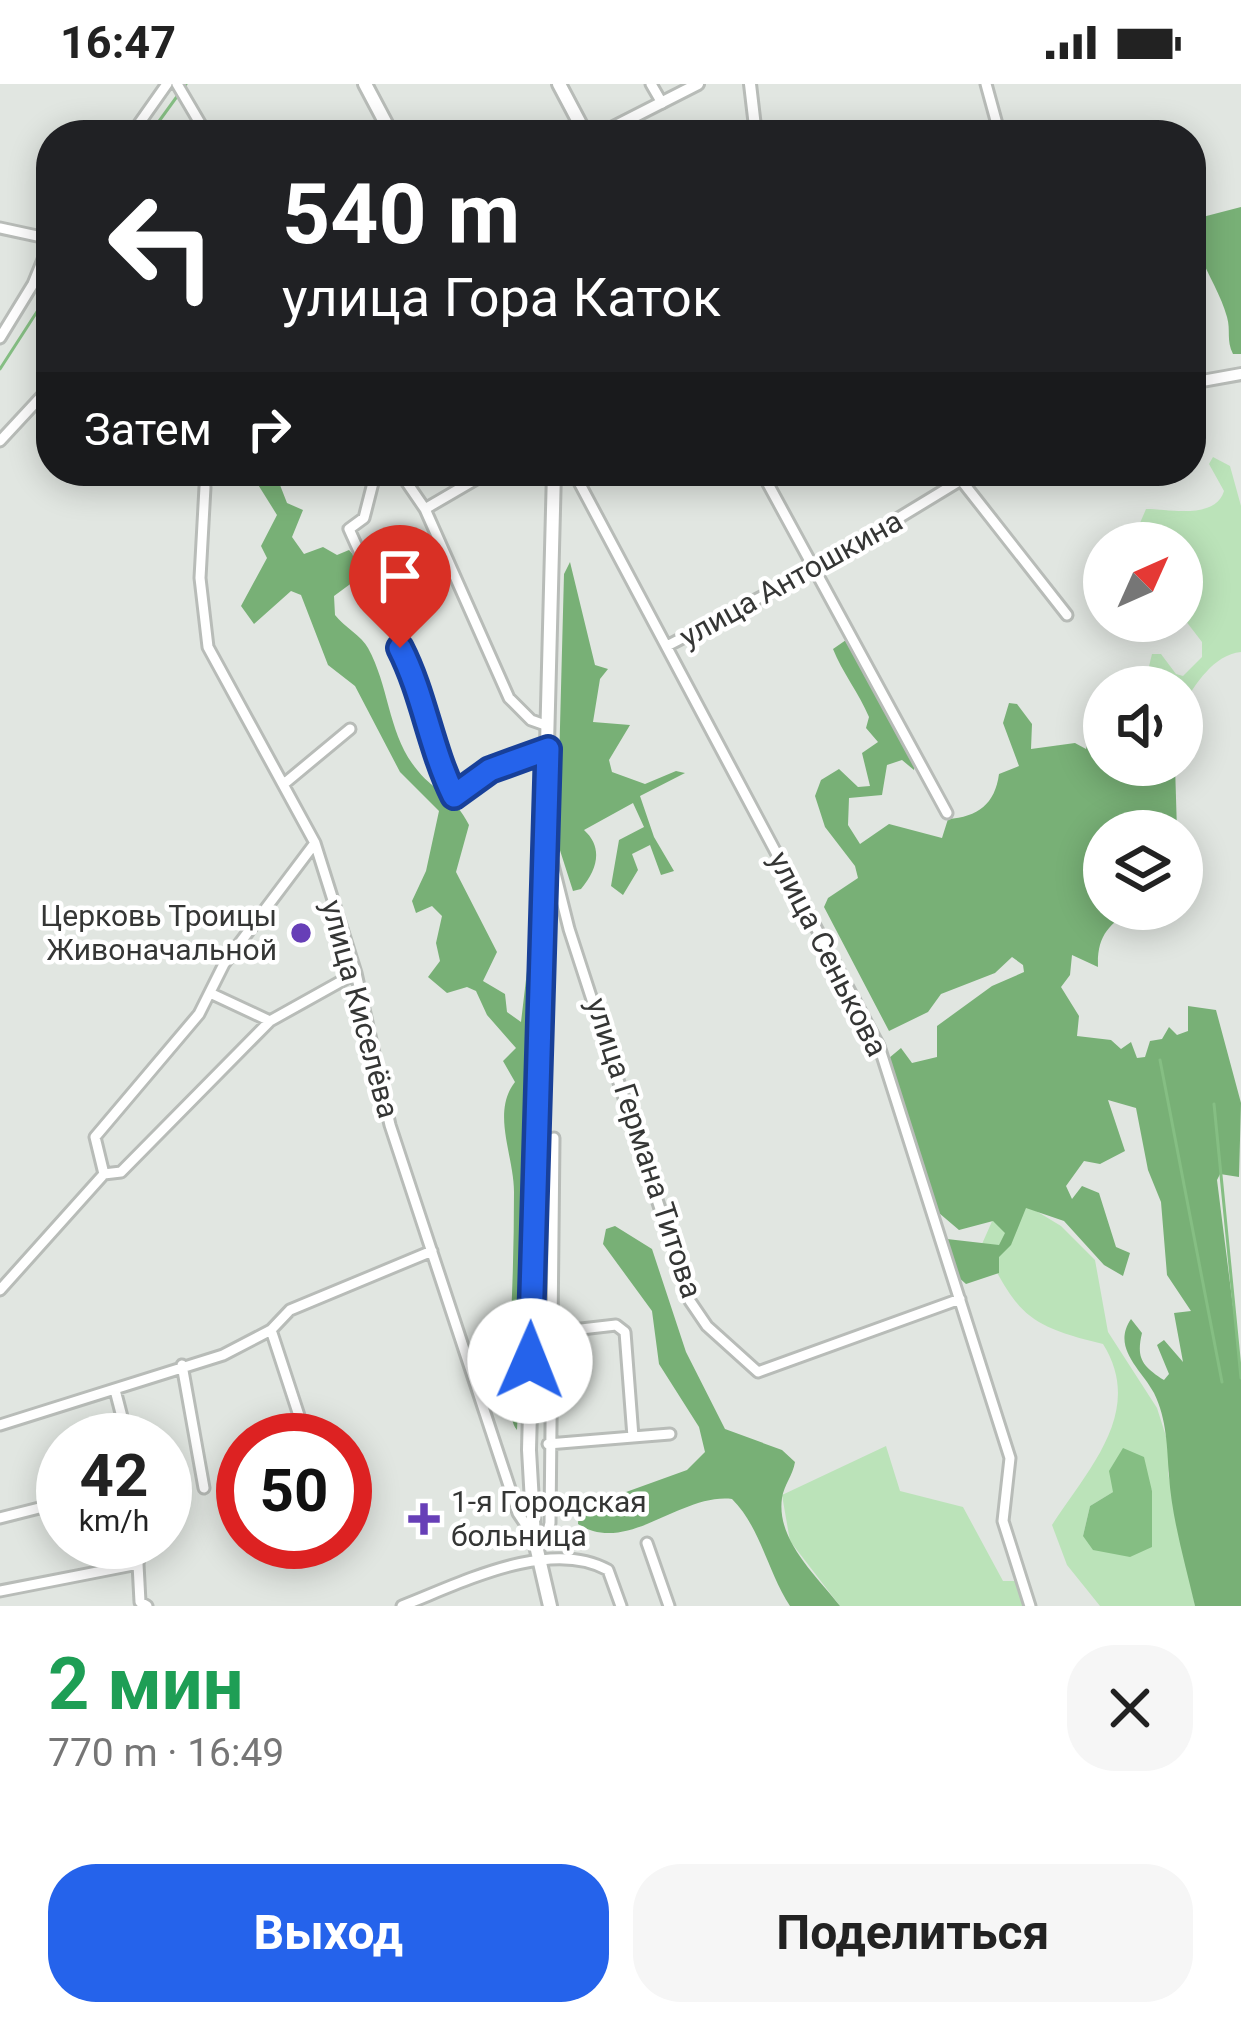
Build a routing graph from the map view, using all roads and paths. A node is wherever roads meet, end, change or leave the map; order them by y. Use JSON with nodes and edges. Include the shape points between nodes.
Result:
{"nodes":[{"id":1,"x":172,"y":84,"type":"edge"},
{"id":2,"x":364,"y":84,"type":"edge"},
{"id":3,"x":559,"y":84,"type":"edge"},
{"id":4,"x":651,"y":84,"type":"edge"},
{"id":5,"x":698,"y":84,"type":"edge"},
{"id":6,"x":750,"y":84,"type":"edge"},
{"id":7,"x":986,"y":84,"type":"edge"},
{"id":8,"x":662,"y":103,"type":"junction"},
{"id":9,"x":143,"y":120,"type":"edge"},
{"id":10,"x":197,"y":120,"type":"edge"},
{"id":11,"x":380,"y":120,"type":"edge"},
{"id":12,"x":578,"y":120,"type":"edge"},
{"id":13,"x":628,"y":120,"type":"edge"},
{"id":14,"x":754,"y":120,"type":"edge"},
{"id":15,"x":996,"y":120,"type":"edge"},
{"id":16,"x":0,"y":228,"type":"edge"},
{"id":17,"x":36,"y":236,"type":"edge"},
{"id":18,"x":36,"y":277,"type":"edge"},
{"id":19,"x":0,"y":338,"type":"edge"},
{"id":20,"x":1241,"y":374,"type":"edge"},
{"id":21,"x":1206,"y":380,"type":"edge"},
{"id":22,"x":36,"y":402,"type":"edge"},
{"id":23,"x":0,"y":441,"type":"edge"},
{"id":24,"x":372,"y":486,"type":"edge"},
{"id":25,"x":409,"y":486,"type":"edge"},
{"id":26,"x":464,"y":486,"type":"edge"},
{"id":27,"x":556,"y":486,"type":"edge"},
{"id":28,"x":581,"y":486,"type":"edge"},
{"id":29,"x":769,"y":486,"type":"edge"},
{"id":30,"x":942,"y":486,"type":"edge"},
{"id":31,"x":965,"y":486,"type":"edge"},
{"id":32,"x":206,"y":487,"type":"dead end"},
{"id":33,"x":425,"y":509,"type":"junction"},
{"id":34,"x":813,"y":570,"type":"junction"},
{"id":35,"x":1067,"y":615,"type":"dead end"},
{"id":36,"x":667,"y":646,"type":"junction"},
{"id":37,"x":548,"y":726,"type":"junction"},
{"id":38,"x":350,"y":730,"type":"dead end"},
{"id":39,"x":548,"y":749,"type":"junction"},
{"id":40,"x":285,"y":783,"type":"junction"},
{"id":41,"x":947,"y":813,"type":"dead end"},
{"id":42,"x":545,"y":834,"type":"junction"},
{"id":43,"x":315,"y":843,"type":"junction"},
{"id":44,"x":356,"y":973,"type":"junction"},
{"id":45,"x":211,"y":993,"type":"junction"},
{"id":46,"x":270,"y":1021,"type":"junction"},
{"id":47,"x":554,"y":1138,"type":"dead end"},
{"id":48,"x":104,"y":1174,"type":"junction"},
{"id":49,"x":432,"y":1251,"type":"junction"},
{"id":50,"x":0,"y":1290,"type":"edge"},
{"id":51,"x":960,"y":1299,"type":"junction"},
{"id":52,"x":271,"y":1330,"type":"junction"},
{"id":53,"x":555,"y":1331,"type":"junction"},
{"id":54,"x":182,"y":1365,"type":"junction"},
{"id":55,"x":115,"y":1390,"type":"junction"},
{"id":56,"x":121,"y":1413,"type":"edge"},
{"id":57,"x":298,"y":1413,"type":"edge"},
{"id":58,"x":0,"y":1425,"type":"edge"},
{"id":59,"x":670,"y":1434,"type":"dead end"},
{"id":60,"x":633,"y":1437,"type":"junction"},
{"id":61,"x":548,"y":1444,"type":"junction"},
{"id":62,"x":204,"y":1488,"type":"dead end"},
{"id":63,"x":36,"y":1509,"type":"edge"},
{"id":64,"x":0,"y":1518,"type":"edge"},
{"id":65,"x":534,"y":1537,"type":"junction"},
{"id":66,"x":647,"y":1543,"type":"dead end"},
{"id":67,"x":539,"y":1562,"type":"junction"},
{"id":68,"x":112,"y":1569,"type":"edge"},
{"id":69,"x":138,"y":1569,"type":"edge"},
{"id":70,"x":0,"y":1591,"type":"edge"},
{"id":71,"x":147,"y":1606,"type":"edge"},
{"id":72,"x":402,"y":1606,"type":"edge"},
{"id":73,"x":550,"y":1606,"type":"edge"},
{"id":74,"x":621,"y":1606,"type":"edge"},
{"id":75,"x":669,"y":1606,"type":"edge"},
{"id":76,"x":1030,"y":1606,"type":"edge"}],
"edges":[{"from":1,"to":9,"type":"street"},
{"from":1,"to":10,"type":"street"},
{"from":2,"to":11,"type":"main road"},
{"from":3,"to":12,"type":"main road"},
{"from":4,"to":8,"type":"street"},
{"from":5,"to":8,"type":"street"},
{"from":6,"to":14,"type":"street"},
{"from":7,"to":15,"type":"street"},
{"from":8,"to":13,"type":"street"},
{"from":16,"to":17,"type":"street"},
{"from":18,"to":19,"type":"street"},
{"from":20,"to":21,"type":"street"},
{"from":22,"to":23,"type":"street"},
{"from":24,"to":39,"type":"street","via":[[364,518],[349,529],[418,682],[423,721],[454,796],[490,770]]},
{"from":25,"to":33,"type":"street"},
{"from":26,"to":33,"type":"street"},
{"from":27,"to":37,"type":"main road"},
{"from":28,"to":36,"type":"street","name":"улица Сенькова"},
{"from":29,"to":34,"type":"street"},
{"from":30,"to":34,"type":"street","name":"улица Антошкина"},
{"from":31,"to":35,"type":"street"},
{"from":32,"to":40,"type":"street","name":"улица Киселёва","via":[[200,578],[208,647]]},
{"from":33,"to":37,"type":"street","via":[[509,698]]},
{"from":34,"to":36,"type":"street","name":"улица Антошкина"},
{"from":34,"to":41,"type":"street"},
{"from":36,"to":51,"type":"street","name":"улица Сенькова","via":[[879,1046]]},
{"from":37,"to":39,"type":"main road"},
{"from":38,"to":40,"type":"street"},
{"from":39,"to":42,"type":"main road"},
{"from":40,"to":43,"type":"street","name":"улица Киселёва"},
{"from":42,"to":51,"type":"street","name":"улица Германа Титова","via":[[690,1301],[707,1326],[758,1372]]},
{"from":42,"to":65,"type":"main road","via":[[530,1317]]},
{"from":43,"to":44,"type":"street","name":"улица Киселёва"},
{"from":43,"to":45,"type":"street"},
{"from":44,"to":46,"type":"street"},
{"from":44,"to":49,"type":"street","name":"улица Киселёва","via":[[390,1125]]},
{"from":45,"to":46,"type":"street"},
{"from":45,"to":48,"type":"street","via":[[95,1138]]},
{"from":46,"to":48,"type":"street","via":[[121,1172]]},
{"from":47,"to":53,"type":"street"},
{"from":48,"to":50,"type":"street"},
{"from":49,"to":52,"type":"street","via":[[290,1310]]},
{"from":49,"to":65,"type":"street","name":"улица Киселёва","via":[[518,1513]]},
{"from":51,"to":76,"type":"street","name":"улица Сенькова","via":[[1010,1458],[1003,1521]]},
{"from":52,"to":54,"type":"street"},
{"from":52,"to":57,"type":"street"},
{"from":53,"to":60,"type":"street","via":[[616,1325],[626,1333]]},
{"from":53,"to":61,"type":"street"},
{"from":54,"to":55,"type":"street"},
{"from":54,"to":62,"type":"street"},
{"from":55,"to":56,"type":"street"},
{"from":55,"to":58,"type":"street"},
{"from":59,"to":60,"type":"street"},
{"from":60,"to":61,"type":"street"},
{"from":61,"to":65,"type":"street","via":[[550,1522]]},
{"from":63,"to":64,"type":"street"},
{"from":65,"to":67,"type":"main road"},
{"from":66,"to":75,"type":"street"},
{"from":67,"to":72,"type":"street"},
{"from":67,"to":73,"type":"main road"},
{"from":67,"to":74,"type":"street","via":[[578,1558],[608,1570]]},
{"from":68,"to":70,"type":"street"},
{"from":69,"to":71,"type":"street"}]}
